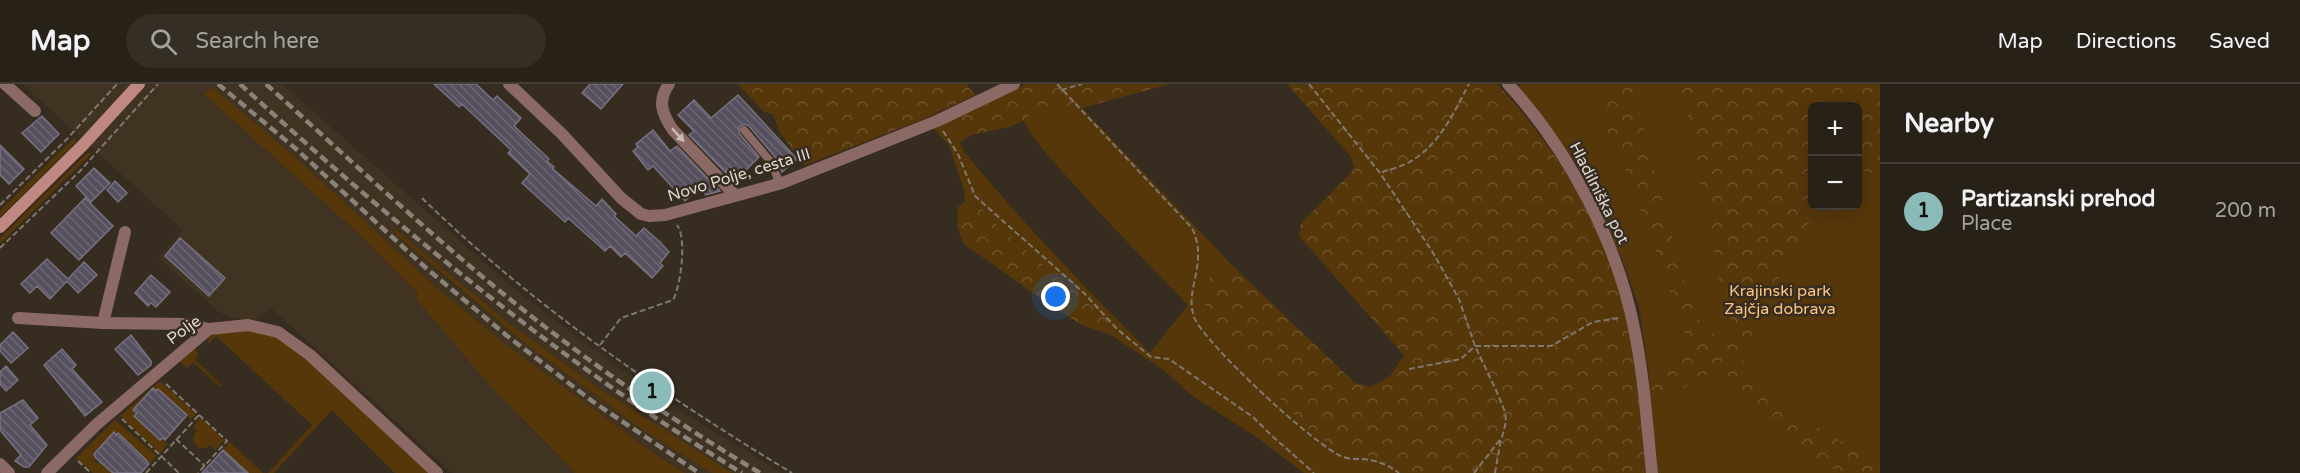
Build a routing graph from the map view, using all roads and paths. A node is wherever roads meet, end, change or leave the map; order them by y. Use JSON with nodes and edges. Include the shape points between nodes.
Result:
{"nodes":[{"id":1,"x":5,"y":84,"type":"edge"},
{"id":2,"x":117,"y":84,"type":"edge"},
{"id":3,"x":139,"y":84,"type":"edge"},
{"id":4,"x":510,"y":84,"type":"edge"},
{"id":5,"x":669,"y":84,"type":"edge"},
{"id":6,"x":1014,"y":84,"type":"edge"},
{"id":7,"x":1057,"y":84,"type":"edge"},
{"id":8,"x":1082,"y":84,"type":"edge"},
{"id":9,"x":1309,"y":84,"type":"edge"},
{"id":10,"x":1469,"y":84,"type":"edge"},
{"id":11,"x":1509,"y":84,"type":"edge"},
{"id":12,"x":1061,"y":90,"type":"junction"},
{"id":13,"x":35,"y":111,"type":"dead end"},
{"id":14,"x":937,"y":122,"type":"junction"},
{"id":15,"x":744,"y":130,"type":"dead end"},
{"id":16,"x":1380,"y":173,"type":"junction"},
{"id":17,"x":780,"y":184,"type":"junction"},
{"id":18,"x":735,"y":195,"type":"junction"},
{"id":19,"x":422,"y":198,"type":"dead end"},
{"id":20,"x":0,"y":205,"type":"edge"},
{"id":21,"x":665,"y":215,"type":"junction"},
{"id":22,"x":0,"y":227,"type":"edge"},
{"id":23,"x":125,"y":232,"type":"dead end"},
{"id":24,"x":1632,"y":316,"type":"junction"},
{"id":25,"x":18,"y":318,"type":"dead end"},
{"id":26,"x":103,"y":323,"type":"junction"},
{"id":27,"x":209,"y":328,"type":"junction"},
{"id":28,"x":600,"y":345,"type":"junction"},
{"id":29,"x":1475,"y":346,"type":"junction"},
{"id":30,"x":1409,"y":369,"type":"dead end"},
{"id":31,"x":160,"y":378,"type":"dead end"},
{"id":32,"x":117,"y":415,"type":"dead end"},
{"id":33,"x":199,"y":415,"type":"junction"},
{"id":34,"x":1502,"y":436,"type":"junction"},
{"id":35,"x":176,"y":439,"type":"junction"},
{"id":36,"x":161,"y":456,"type":"junction"},
{"id":37,"x":73,"y":457,"type":"dead end"},
{"id":38,"x":0,"y":464,"type":"edge"},
{"id":39,"x":205,"y":466,"type":"junction"},
{"id":40,"x":9,"y":473,"type":"edge"},
{"id":41,"x":47,"y":473,"type":"edge"},
{"id":42,"x":91,"y":473,"type":"edge"},
{"id":43,"x":146,"y":473,"type":"edge"},
{"id":44,"x":179,"y":473,"type":"edge"},
{"id":45,"x":198,"y":473,"type":"edge"},
{"id":46,"x":437,"y":473,"type":"edge"},
{"id":47,"x":792,"y":473,"type":"edge"},
{"id":48,"x":1314,"y":473,"type":"edge"},
{"id":49,"x":1399,"y":473,"type":"edge"},
{"id":50,"x":1474,"y":473,"type":"edge"},
{"id":51,"x":1495,"y":473,"type":"edge"},
{"id":52,"x":1652,"y":473,"type":"edge"}],
"edges":[{"from":1,"to":13,"type":"street"},
{"from":2,"to":20,"type":"path"},
{"from":3,"to":22,"type":"main road","via":[[83,146]]},
{"from":4,"to":21,"type":"street","name":"Novo Polje, cesta III","via":[[621,198],[641,214]]},
{"from":5,"to":18,"type":"street","one_way":true,"via":[[661,102],[665,118]]},
{"from":6,"to":14,"type":"street","name":"Novo Polje, cesta III"},
{"from":7,"to":12,"type":"path"},
{"from":8,"to":12,"type":"path"},
{"from":9,"to":16,"type":"path"},
{"from":10,"to":16,"type":"path","via":[[1434,143],[1411,162]]},
{"from":11,"to":24,"type":"street","name":"Hladilniška pot","via":[[1560,150],[1598,221],[1609,242]]},
{"from":12,"to":49,"type":"path","via":[[1192,228],[1199,250],[1192,301],[1194,316],[1221,352],[1330,450],[1345,458],[1388,465]]},
{"from":14,"to":17,"type":"street","name":"Novo Polje, cesta III"},
{"from":14,"to":48,"type":"path","via":[[958,154],[975,196],[1084,293],[1117,329],[1151,357],[1169,359],[1253,417]]},
{"from":15,"to":17,"type":"lane","via":[[771,162]]},
{"from":16,"to":29,"type":"path","via":[[1459,299]]},
{"from":17,"to":18,"type":"street","name":"Novo Polje, cesta III"},
{"from":18,"to":21,"type":"street","name":"Novo Polje, cesta III"},
{"from":19,"to":28,"type":"path","via":[[531,296]]},
{"from":21,"to":28,"type":"path","via":[[681,231],[676,295],[669,303],[621,318]]},
{"from":23,"to":26,"type":"street"},
{"from":24,"to":29,"type":"path","via":[[1593,322],[1551,346]]},
{"from":24,"to":52,"type":"street","name":"Hladilniška pot"},
{"from":25,"to":26,"type":"street"},
{"from":26,"to":27,"type":"street"},
{"from":27,"to":41,"type":"street","name":"Polje","via":[[97,424]]},
{"from":27,"to":46,"type":"street","name":"Polje","via":[[248,325],[278,332],[310,355]]},
{"from":28,"to":47,"type":"path"},
{"from":29,"to":30,"type":"path","via":[[1461,359]]},
{"from":29,"to":34,"type":"path","via":[[1505,412]]},
{"from":31,"to":33,"type":"path"},
{"from":32,"to":36,"type":"path"},
{"from":33,"to":35,"type":"path"},
{"from":33,"to":39,"type":"path","via":[[227,441]]},
{"from":34,"to":50,"type":"path"},
{"from":34,"to":51,"type":"path"},
{"from":35,"to":36,"type":"path"},
{"from":35,"to":39,"type":"path"},
{"from":36,"to":43,"type":"path"},
{"from":36,"to":44,"type":"path"},
{"from":37,"to":42,"type":"path"},
{"from":38,"to":40,"type":"street"},
{"from":39,"to":45,"type":"path"}]}
